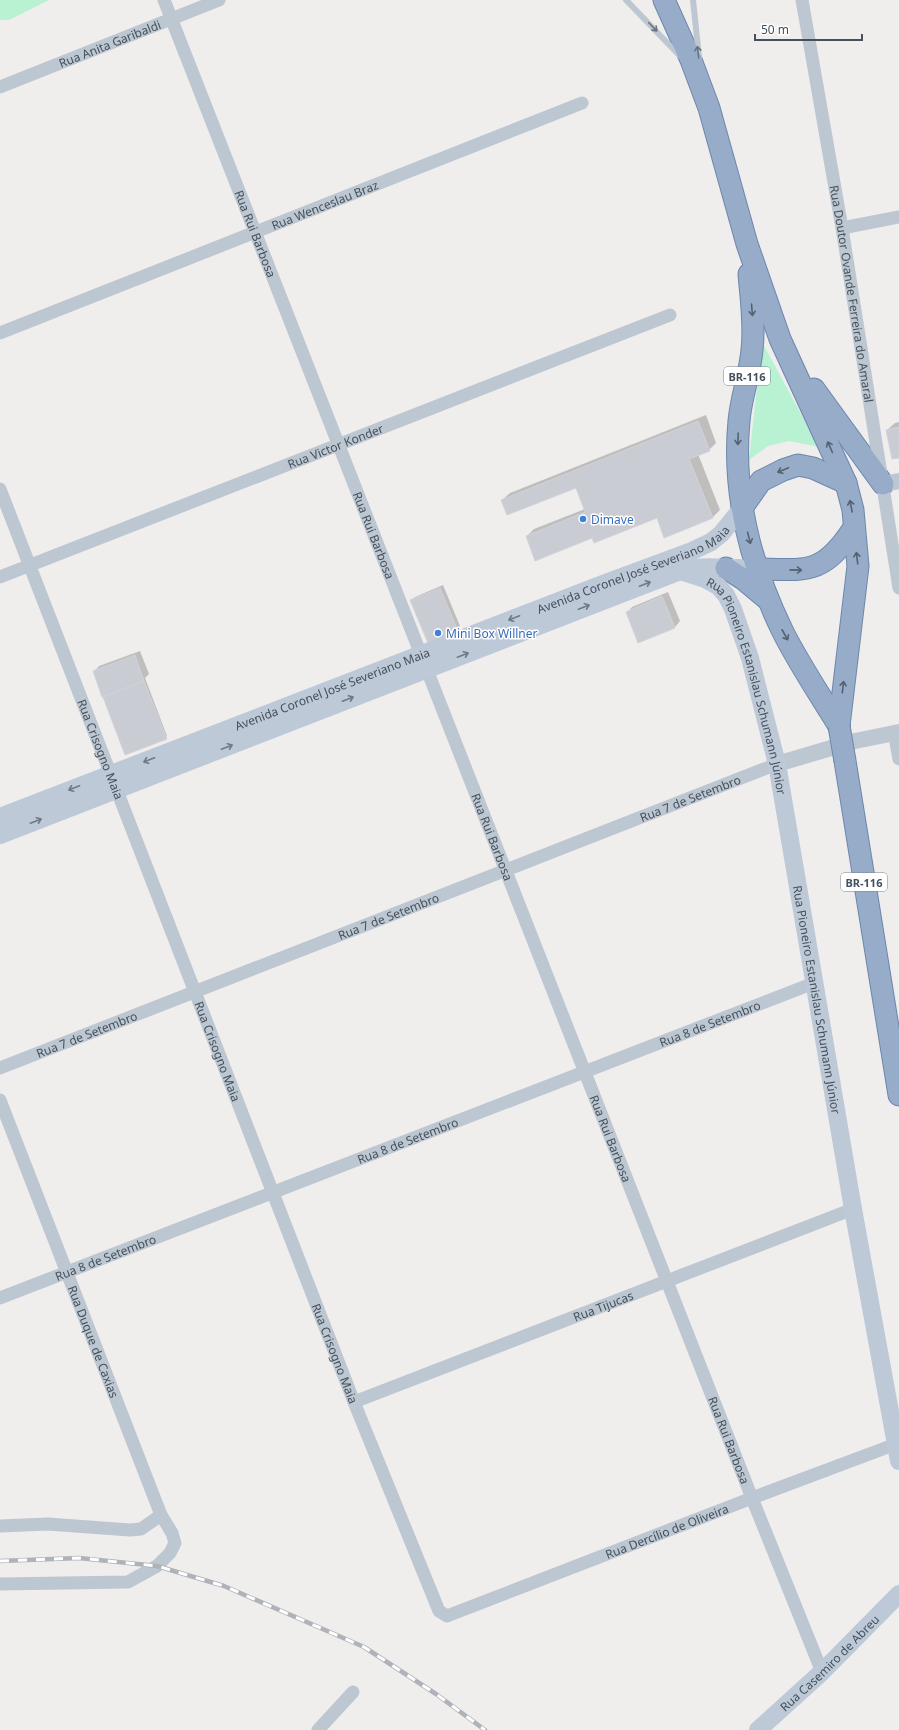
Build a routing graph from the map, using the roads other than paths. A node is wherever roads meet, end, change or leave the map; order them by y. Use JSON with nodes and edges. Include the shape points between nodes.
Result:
{"nodes":[{"id":1,"x":164,"y":0,"type":"edge"},
{"id":2,"x":219,"y":0,"type":"edge"},
{"id":3,"x":626,"y":0,"type":"edge"},
{"id":4,"x":664,"y":0,"type":"edge"},
{"id":5,"x":693,"y":0,"type":"edge"},
{"id":6,"x":802,"y":0,"type":"edge"},
{"id":7,"x":171,"y":19,"type":"junction"},
{"id":8,"x":700,"y":82,"type":"junction"},
{"id":9,"x":0,"y":87,"type":"edge"},
{"id":10,"x":582,"y":103,"type":"dead end"},
{"id":11,"x":899,"y":217,"type":"edge"},
{"id":12,"x":842,"y":228,"type":"junction"},
{"id":13,"x":255,"y":232,"type":"junction"},
{"id":14,"x":746,"y":244,"type":"junction"},
{"id":15,"x":670,"y":315,"type":"dead end"},
{"id":16,"x":0,"y":333,"type":"edge"},
{"id":17,"x":780,"y":339,"type":"junction"},
{"id":18,"x":339,"y":444,"type":"junction"},
{"id":19,"x":891,"y":482,"type":"edge"},
{"id":20,"x":846,"y":483,"type":"junction"},
{"id":21,"x":0,"y":489,"type":"edge"},
{"id":22,"x":742,"y":508,"type":"junction"},
{"id":23,"x":853,"y":529,"type":"junction"},
{"id":24,"x":30,"y":566,"type":"junction"},
{"id":25,"x":726,"y":568,"type":"junction"},
{"id":26,"x":757,"y":569,"type":"junction"},
{"id":27,"x":680,"y":571,"type":"junction"},
{"id":28,"x":0,"y":577,"type":"edge"},
{"id":29,"x":899,"y":588,"type":"edge"},
{"id":30,"x":768,"y":600,"type":"junction"},
{"id":31,"x":424,"y":661,"type":"junction"},
{"id":32,"x":839,"y":726,"type":"junction"},
{"id":33,"x":897,"y":732,"type":"edge"},
{"id":34,"x":899,"y":759,"type":"edge"},
{"id":35,"x":777,"y":764,"type":"junction"},
{"id":36,"x":114,"y":782,"type":"junction"},
{"id":37,"x":0,"y":817,"type":"edge"},
{"id":38,"x":0,"y":835,"type":"edge"},
{"id":39,"x":506,"y":870,"type":"junction"},
{"id":40,"x":814,"y":983,"type":"junction"},
{"id":41,"x":195,"y":991,"type":"junction"},
{"id":42,"x":0,"y":1068,"type":"edge"},
{"id":43,"x":585,"y":1071,"type":"junction"},
{"id":44,"x":899,"y":1095,"type":"edge"},
{"id":45,"x":0,"y":1100,"type":"edge"},
{"id":46,"x":274,"y":1192,"type":"junction"},
{"id":47,"x":853,"y":1209,"type":"junction"},
{"id":48,"x":67,"y":1272,"type":"junction"},
{"id":49,"x":668,"y":1281,"type":"junction"},
{"id":50,"x":0,"y":1298,"type":"edge"},
{"id":51,"x":354,"y":1402,"type":"junction"},
{"id":52,"x":897,"y":1453,"type":"edge"},
{"id":53,"x":752,"y":1498,"type":"junction"},
{"id":54,"x":160,"y":1516,"type":"junction"},
{"id":55,"x":0,"y":1526,"type":"edge"},
{"id":56,"x":0,"y":1584,"type":"edge"},
{"id":57,"x":899,"y":1594,"type":"edge"},
{"id":58,"x":438,"y":1611,"type":"joint"},
{"id":59,"x":822,"y":1672,"type":"junction"},
{"id":60,"x":353,"y":1692,"type":"dead end"},
{"id":61,"x":318,"y":1730,"type":"edge"},
{"id":62,"x":758,"y":1730,"type":"edge"}],
"edges":[{"from":1,"to":7,"type":"street","name":"Rua Rui Barbosa"},
{"from":2,"to":7,"type":"street","name":"Rua Anita Garibaldi"},
{"from":3,"to":8,"type":"lane","one_way":true},
{"from":4,"to":8,"type":"highway","number":"BR-116"},
{"from":8,"to":5,"type":"lane","one_way":true},
{"from":6,"to":12,"type":"street","name":"Rua Doutor Ovande Ferreira do Amaral"},
{"from":7,"to":9,"type":"street","name":"Rua Anita Garibaldi"},
{"from":7,"to":13,"type":"street","name":"Rua Rui Barbosa"},
{"from":8,"to":14,"type":"highway","number":"BR-116","via":[[724,157]]},
{"from":10,"to":13,"type":"street","name":"Rua Wenceslau Braz"},
{"from":11,"to":12,"type":"street"},
{"from":12,"to":19,"type":"street","name":"Rua Doutor Ovande Ferreira do Amaral"},
{"from":13,"to":16,"type":"street","name":"Rua Wenceslau Braz"},
{"from":13,"to":18,"type":"street","name":"Rua Rui Barbosa"},
{"from":14,"to":17,"type":"highway","number":"BR-116"},
{"from":14,"to":22,"type":"highway","number":"BR-116","one_way":true,"via":[[753,318],[752,350],[739,420],[737,464]]},
{"from":15,"to":18,"type":"street","name":"Rua Victor Konder"},
{"from":17,"to":19,"type":"highway","via":[[831,414]]},
{"from":20,"to":17,"type":"highway","number":"BR-116","one_way":true},
{"from":18,"to":24,"type":"street","name":"Rua Victor Konder"},
{"from":18,"to":31,"type":"street","name":"Rua Rui Barbosa"},
{"from":19,"to":29,"type":"street","name":"Rua Doutor Ovande Ferreira do Amaral"},
{"from":20,"to":22,"type":"highway","one_way":true,"via":[[813,468],[798,465],[761,482]]},
{"from":23,"to":20,"type":"highway","number":"BR-116","one_way":true,"via":[[853,510]]},
{"from":21,"to":24,"type":"street","name":"Rua Crisogno Maia"},
{"from":22,"to":26,"type":"highway","number":"BR-116","one_way":true},
{"from":22,"to":31,"type":"main road","name":"Avenida Coronel José Severiano Maia","one_way":true,"via":[[721,534],[692,552],[595,587]]},
{"from":26,"to":23,"type":"highway","one_way":true,"via":[[802,570],[825,562],[842,546]]},
{"from":32,"to":23,"type":"highway","number":"BR-116","one_way":true,"via":[[858,566]]},
{"from":24,"to":28,"type":"street","name":"Rua Victor Konder"},
{"from":24,"to":36,"type":"street","name":"Rua Crisogno Maia"},
{"from":25,"to":26,"type":"main road","name":"Avenida Coronel José Severiano Maia"},
{"from":25,"to":27,"type":"main road","name":"Avenida Coronel José Severiano Maia","via":[[688,568]]},
{"from":25,"to":30,"type":"highway"},
{"from":26,"to":30,"type":"highway","number":"BR-116"},
{"from":31,"to":27,"type":"main road","name":"Avenida Coronel José Severiano Maia","one_way":true},
{"from":27,"to":35,"type":"main road","name":"Rua Pioneiro Estanislau Schumann Júnior","via":[[705,579],[718,586],[726,595],[750,658]]},
{"from":30,"to":32,"type":"highway","number":"BR-116","one_way":true,"via":[[784,634]]},
{"from":31,"to":36,"type":"main road","name":"Avenida Coronel José Severiano Maia"},
{"from":31,"to":39,"type":"street","name":"Rua Rui Barbosa"},
{"from":32,"to":44,"type":"highway","number":"BR-116","bridge":true},
{"from":33,"to":34,"type":"street"},
{"from":33,"to":35,"type":"street","via":[[855,741]]},
{"from":35,"to":39,"type":"street","name":"Rua 7 de Setembro"},
{"from":35,"to":40,"type":"main road","name":"Rua Pioneiro Estanislau Schumann Júnior"},
{"from":36,"to":37,"type":"main road","name":"Avenida Coronel José Severiano Maia","one_way":true},
{"from":38,"to":36,"type":"main road","name":"Avenida Coronel José Severiano Maia","one_way":true},
{"from":36,"to":41,"type":"street","name":"Rua Crisogno Maia"},
{"from":39,"to":41,"type":"street","name":"Rua 7 de Setembro"},
{"from":39,"to":43,"type":"street","name":"Rua Rui Barbosa"},
{"from":40,"to":43,"type":"street","name":"Rua 8 de Setembro"},
{"from":40,"to":47,"type":"main road","name":"Rua Pioneiro Estanislau Schumann Júnior"},
{"from":41,"to":42,"type":"street","name":"Rua 7 de Setembro"},
{"from":41,"to":46,"type":"street","name":"Rua Crisogno Maia"},
{"from":43,"to":46,"type":"street","name":"Rua 8 de Setembro"},
{"from":43,"to":49,"type":"street","name":"Rua Rui Barbosa"},
{"from":45,"to":48,"type":"street","name":"Rua Duque de Caxias"},
{"from":46,"to":48,"type":"street","name":"Rua 8 de Setembro"},
{"from":46,"to":51,"type":"street","name":"Rua Crisogno Maia"},
{"from":47,"to":49,"type":"street","name":"Rua Tijucas"},
{"from":47,"to":52,"type":"main road","name":"Rua Pioneiro Estanislau Schumann Júnior"},
{"from":48,"to":50,"type":"street","name":"Rua 8 de Setembro"},
{"from":48,"to":54,"type":"street","name":"Rua Duque de Caxias"},
{"from":49,"to":51,"type":"street","name":"Rua Tijucas"},
{"from":49,"to":53,"type":"street","name":"Rua Rui Barbosa"},
{"from":51,"to":58,"type":"street","name":"Rua Crisogno Maia"},
{"from":52,"to":53,"type":"street","name":"Rua Dercílio de Oliveira"},
{"from":53,"to":58,"type":"street","name":"Rua Dercílio de Oliveira","via":[[447,1616]]},
{"from":53,"to":59,"type":"street","name":"Rua Rui Barbosa"},
{"from":54,"to":55,"type":"street","via":[[141,1529],[130,1530],[48,1524]]},
{"from":54,"to":56,"type":"street","name":"Rua Duque de Caxias","via":[[172,1533],[175,1543],[158,1566],[128,1582]]},
{"from":57,"to":59,"type":"main road","name":"Rua Casemiro de Abreu"},
{"from":59,"to":62,"type":"main road","name":"Rua Casemiro de Abreu"},
{"from":60,"to":61,"type":"street"}]}
